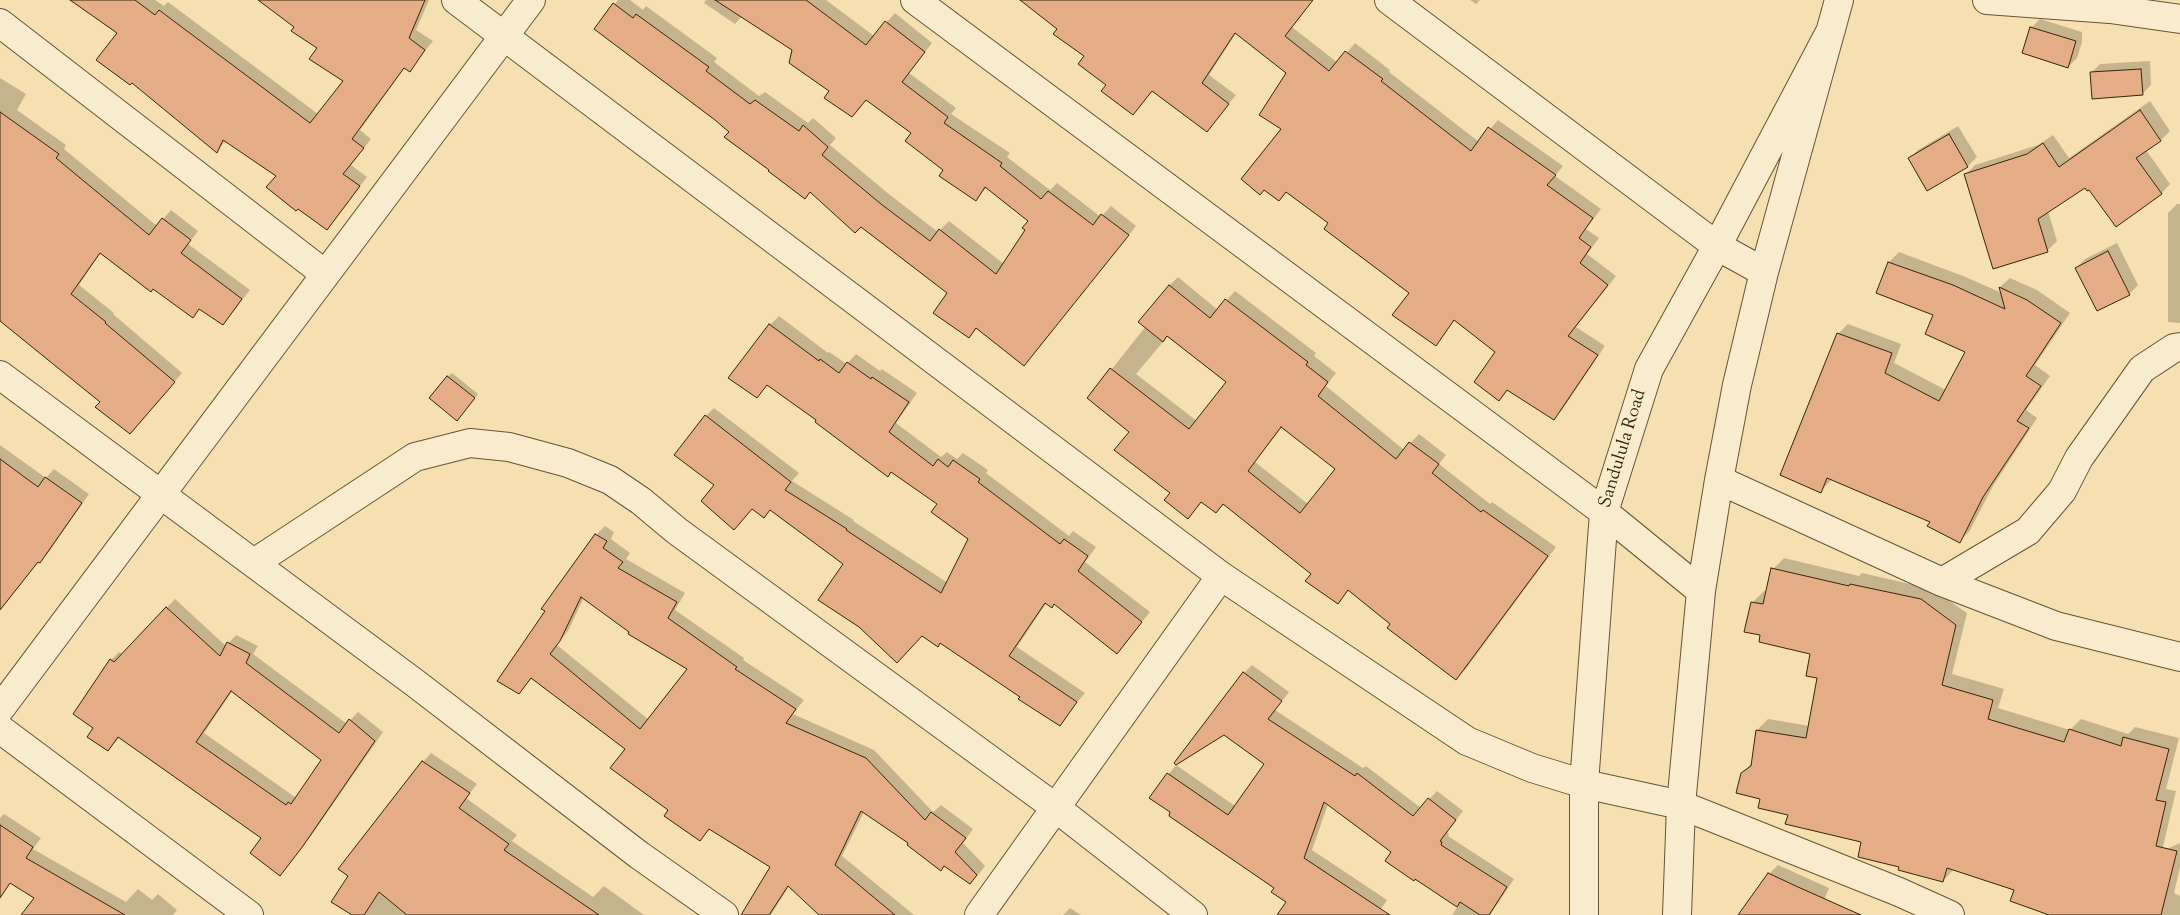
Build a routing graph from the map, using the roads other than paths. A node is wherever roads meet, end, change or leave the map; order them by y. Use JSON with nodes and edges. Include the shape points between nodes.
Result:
{"nodes":[{"id":1,"x":456,"y":0,"type":"edge"},
{"id":2,"x":531,"y":0,"type":"edge"},
{"id":3,"x":915,"y":0,"type":"edge"},
{"id":4,"x":1389,"y":0,"type":"edge"},
{"id":5,"x":1839,"y":0,"type":"edge"},
{"id":6,"x":1987,"y":0,"type":"edge"},
{"id":7,"x":2180,"y":19,"type":"edge"},
{"id":8,"x":0,"y":23,"type":"edge"},
{"id":9,"x":1831,"y":30,"type":"junction"},
{"id":10,"x":504,"y":36,"type":"junction"},
{"id":11,"x":1717,"y":246,"type":"junction"},
{"id":12,"x":1764,"y":272,"type":"junction"},
{"id":13,"x":326,"y":274,"type":"junction"},
{"id":14,"x":2180,"y":347,"type":"edge"},
{"id":15,"x":0,"y":375,"type":"edge"},
{"id":16,"x":1719,"y":480,"type":"junction"},
{"id":17,"x":161,"y":494,"type":"junction"},
{"id":18,"x":1604,"y":512,"type":"junction"},
{"id":19,"x":254,"y":563,"type":"junction"},
{"id":20,"x":1221,"y":576,"type":"junction"},
{"id":21,"x":1942,"y":582,"type":"junction"},
{"id":22,"x":1701,"y":591,"type":"junction"},
{"id":23,"x":2180,"y":656,"type":"edge"},
{"id":24,"x":0,"y":709,"type":"edge"},
{"id":25,"x":0,"y":729,"type":"edge"},
{"id":26,"x":1584,"y":784,"type":"junction"},
{"id":27,"x":1681,"y":806,"type":"junction"},
{"id":28,"x":1056,"y":808,"type":"junction"},
{"id":29,"x":249,"y":915,"type":"edge"},
{"id":30,"x":724,"y":915,"type":"edge"},
{"id":31,"x":979,"y":915,"type":"edge"},
{"id":32,"x":1193,"y":915,"type":"edge"},
{"id":33,"x":1584,"y":915,"type":"edge"},
{"id":34,"x":1677,"y":915,"type":"edge"},
{"id":35,"x":1950,"y":915,"type":"edge"}],
"edges":[{"from":1,"to":10,"type":"street"},
{"from":2,"to":10,"type":"street"},
{"from":3,"to":18,"type":"street"},
{"from":4,"to":11,"type":"street"},
{"from":5,"to":9,"type":"street","name":"Sandulula Road"},
{"from":6,"to":7,"type":"street","via":[[2110,9]]},
{"from":8,"to":13,"type":"street"},
{"from":9,"to":11,"type":"street","name":"Sandulula Road"},
{"from":9,"to":12,"type":"street","name":"Sandulula Road"},
{"from":10,"to":13,"type":"street"},
{"from":10,"to":20,"type":"street"},
{"from":11,"to":12,"type":"street"},
{"from":11,"to":18,"type":"street","name":"Sandulula Road","via":[[1649,369]]},
{"from":12,"to":16,"type":"street","name":"Sandulula Road"},
{"from":13,"to":17,"type":"street"},
{"from":14,"to":21,"type":"street","via":[[2142,369],[2079,458],[2062,491],[2028,530]]},
{"from":15,"to":17,"type":"street"},
{"from":16,"to":21,"type":"street"},
{"from":16,"to":22,"type":"street","name":"Sandulula Road"},
{"from":17,"to":19,"type":"street"},
{"from":17,"to":24,"type":"street"},
{"from":18,"to":22,"type":"street"},
{"from":18,"to":26,"type":"street","name":"Sandulula Road"},
{"from":19,"to":28,"type":"street","via":[[415,457],[470,443],[509,447],[568,463],[610,480],[641,501],[677,531]]},
{"from":19,"to":30,"type":"street","via":[[639,855]]},
{"from":20,"to":26,"type":"street","via":[[1467,741],[1532,768]]},
{"from":20,"to":28,"type":"street"},
{"from":21,"to":23,"type":"street","via":[[2056,626]]},
{"from":22,"to":27,"type":"street","name":"Sandulula Road"},
{"from":25,"to":29,"type":"street"},
{"from":26,"to":27,"type":"street"},
{"from":26,"to":33,"type":"street","name":"Sandulula Road"},
{"from":27,"to":34,"type":"street","name":"Sandulula Road"},
{"from":27,"to":35,"type":"street"},
{"from":28,"to":31,"type":"street"},
{"from":28,"to":32,"type":"street"}]}
